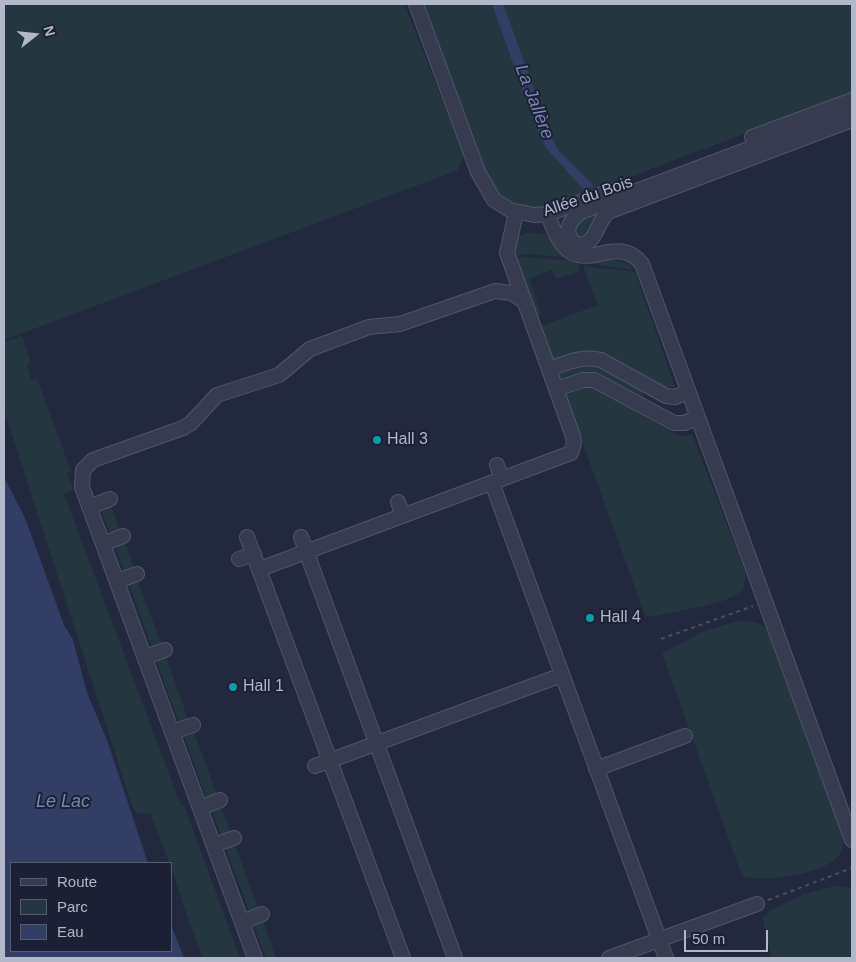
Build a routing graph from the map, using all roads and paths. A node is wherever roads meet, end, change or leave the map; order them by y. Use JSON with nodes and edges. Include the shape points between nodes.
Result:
{"nodes":[{"id":1,"x":416,"y":4,"type":"edge"},
{"id":2,"x":852,"y":100,"type":"edge"},
{"id":3,"x":852,"y":110,"type":"edge"},
{"id":4,"x":852,"y":120,"type":"edge"},
{"id":5,"x":516,"y":213,"type":"junction"},
{"id":6,"x":548,"y":214,"type":"junction"},
{"id":7,"x":524,"y":301,"type":"junction"},
{"id":8,"x":549,"y":369,"type":"junction"},
{"id":9,"x":556,"y":389,"type":"junction"},
{"id":10,"x":687,"y":392,"type":"junction"},
{"id":11,"x":697,"y":418,"type":"junction"},
{"id":12,"x":497,"y":465,"type":"dead end"},
{"id":13,"x":497,"y":481,"type":"junction"},
{"id":14,"x":110,"y":499,"type":"dead end"},
{"id":15,"x":398,"y":502,"type":"dead end"},
{"id":16,"x":89,"y":507,"type":"junction"},
{"id":17,"x":403,"y":516,"type":"junction"},
{"id":18,"x":123,"y":536,"type":"dead end"},
{"id":19,"x":247,"y":537,"type":"dead end"},
{"id":20,"x":301,"y":537,"type":"dead end"},
{"id":21,"x":103,"y":544,"type":"junction"},
{"id":22,"x":306,"y":552,"type":"junction"},
{"id":23,"x":254,"y":554,"type":"junction"},
{"id":24,"x":239,"y":559,"type":"dead end"},
{"id":25,"x":260,"y":569,"type":"junction"},
{"id":26,"x":137,"y":574,"type":"dead end"},
{"id":27,"x":117,"y":581,"type":"junction"},
{"id":28,"x":765,"y":602,"type":"junction"},
{"id":29,"x":661,"y":639,"type":"dead end"},
{"id":30,"x":165,"y":650,"type":"dead end"},
{"id":31,"x":145,"y":657,"type":"junction"},
{"id":32,"x":562,"y":676,"type":"junction"},
{"id":33,"x":193,"y":725,"type":"dead end"},
{"id":34,"x":172,"y":732,"type":"junction"},
{"id":35,"x":685,"y":736,"type":"dead end"},
{"id":36,"x":377,"y":744,"type":"junction"},
{"id":37,"x":330,"y":761,"type":"junction"},
{"id":38,"x":315,"y":766,"type":"dead end"},
{"id":39,"x":596,"y":769,"type":"junction"},
{"id":40,"x":220,"y":800,"type":"dead end"},
{"id":41,"x":200,"y":808,"type":"junction"},
{"id":42,"x":234,"y":838,"type":"dead end"},
{"id":43,"x":852,"y":840,"type":"edge"},
{"id":44,"x":214,"y":845,"type":"junction"},
{"id":45,"x":852,"y":868,"type":"edge"},
{"id":46,"x":757,"y":904,"type":"joint"},
{"id":47,"x":262,"y":914,"type":"dead end"},
{"id":48,"x":242,"y":922,"type":"junction"},
{"id":49,"x":659,"y":940,"type":"junction"},
{"id":50,"x":256,"y":958,"type":"edge"},
{"id":51,"x":403,"y":958,"type":"edge"},
{"id":52,"x":455,"y":958,"type":"edge"},
{"id":53,"x":609,"y":958,"type":"edge"},
{"id":54,"x":666,"y":958,"type":"edge"}],
"edges":[{"from":1,"to":5,"type":"street","name":"Allée du Bois","via":[[485,187],[494,200]]},
{"from":2,"to":6,"type":"street","name":"Allée du Bois"},
{"from":3,"to":4,"type":"street","via":[[581,212],[570,223],[569,237],[574,243],[591,242],[602,217],[608,212]]},
{"from":5,"to":6,"type":"street","name":"Allée du Bois"},
{"from":5,"to":7,"type":"street","via":[[507,248]]},
{"from":6,"to":10,"type":"street","via":[[559,242],[573,254],[621,253],[642,264]]},
{"from":7,"to":8,"type":"street"},
{"from":7,"to":16,"type":"street","via":[[512,293],[495,291],[400,324],[369,327],[310,349],[284,373],[217,395],[183,428],[88,463],[81,480]]},
{"from":8,"to":9,"type":"street"},
{"from":8,"to":10,"type":"street","via":[[593,358],[666,396],[675,397]]},
{"from":9,"to":11,"type":"street","via":[[583,380],[594,380],[674,423]]},
{"from":9,"to":13,"type":"street","via":[[573,436],[571,453]]},
{"from":10,"to":11,"type":"street"},
{"from":11,"to":28,"type":"street"},
{"from":12,"to":13,"type":"street"},
{"from":13,"to":17,"type":"street"},
{"from":13,"to":32,"type":"street"},
{"from":14,"to":16,"type":"street"},
{"from":15,"to":17,"type":"street"},
{"from":16,"to":21,"type":"street"},
{"from":17,"to":22,"type":"street"},
{"from":18,"to":21,"type":"street"},
{"from":19,"to":23,"type":"street"},
{"from":20,"to":22,"type":"street"},
{"from":21,"to":27,"type":"street"},
{"from":22,"to":25,"type":"street"},
{"from":22,"to":36,"type":"street"},
{"from":23,"to":24,"type":"street"},
{"from":23,"to":25,"type":"street"},
{"from":25,"to":37,"type":"street"},
{"from":26,"to":27,"type":"street"},
{"from":27,"to":31,"type":"street"},
{"from":28,"to":29,"type":"path"},
{"from":28,"to":43,"type":"street"},
{"from":30,"to":31,"type":"street"},
{"from":31,"to":34,"type":"street"},
{"from":32,"to":36,"type":"street"},
{"from":32,"to":39,"type":"street"},
{"from":33,"to":34,"type":"street"},
{"from":34,"to":41,"type":"street"},
{"from":35,"to":39,"type":"street"},
{"from":36,"to":37,"type":"street"},
{"from":36,"to":52,"type":"street"},
{"from":37,"to":38,"type":"street"},
{"from":37,"to":51,"type":"street"},
{"from":39,"to":49,"type":"street"},
{"from":40,"to":41,"type":"street"},
{"from":41,"to":44,"type":"street"},
{"from":42,"to":44,"type":"street"},
{"from":44,"to":48,"type":"street"},
{"from":45,"to":46,"type":"path"},
{"from":46,"to":49,"type":"street"},
{"from":47,"to":48,"type":"street"},
{"from":48,"to":50,"type":"street"},
{"from":49,"to":53,"type":"street"},
{"from":49,"to":54,"type":"street"}]}
